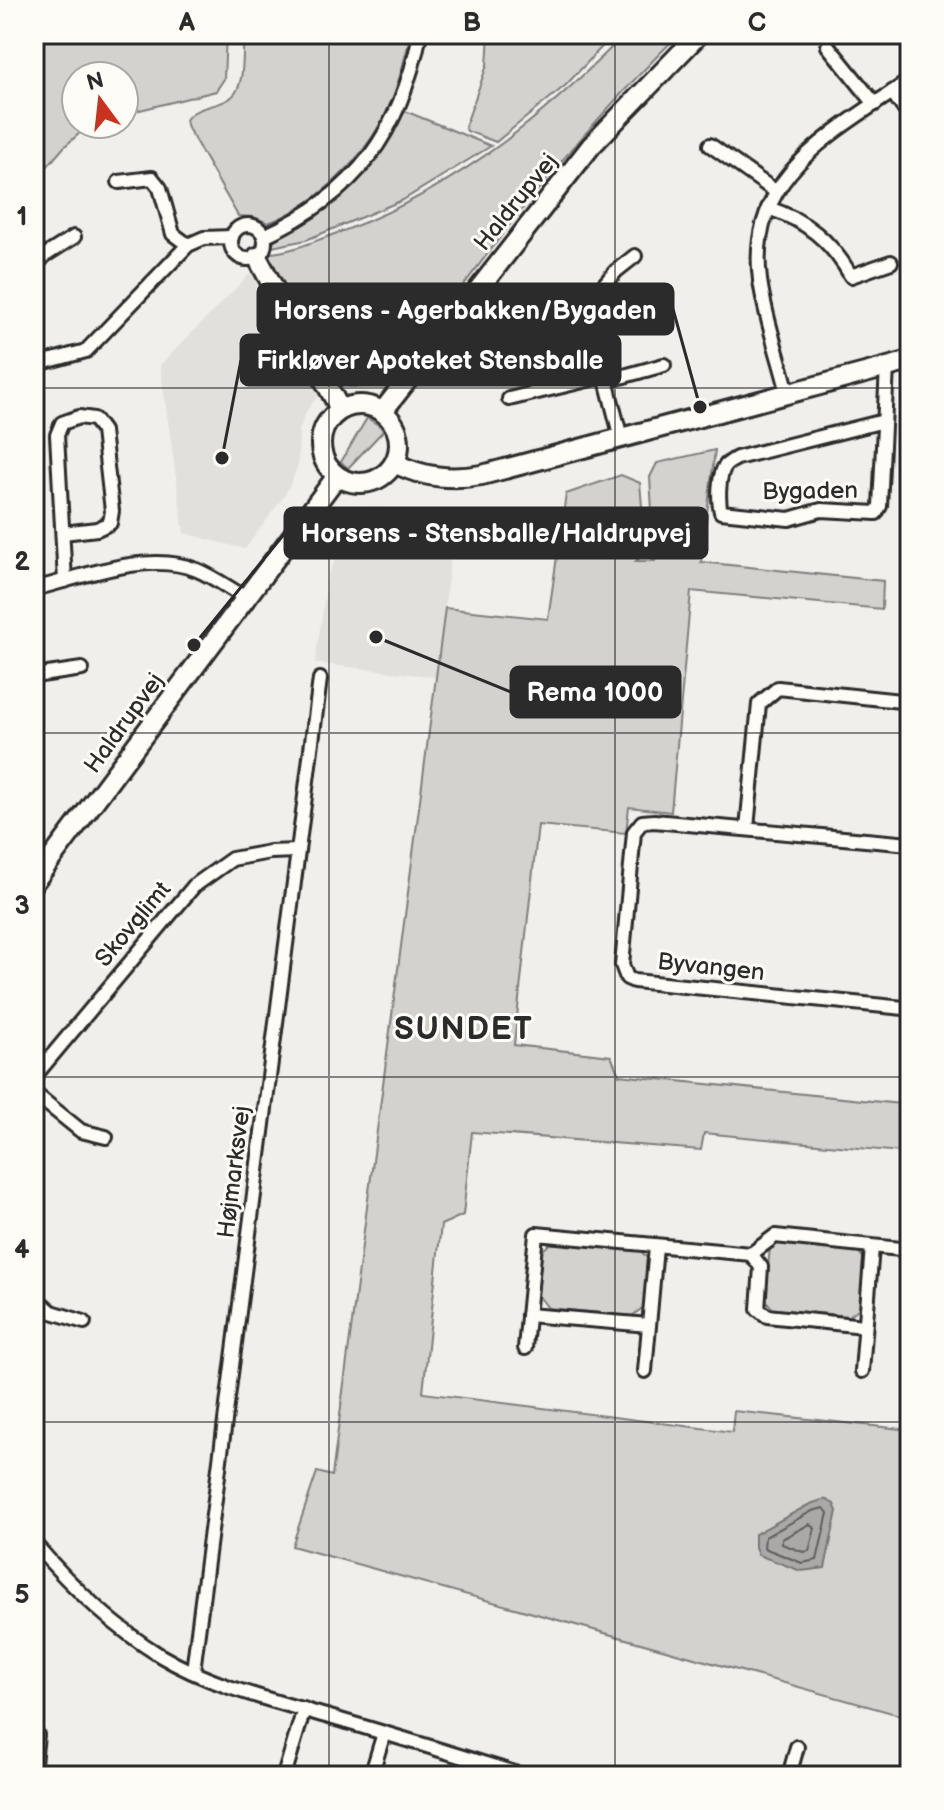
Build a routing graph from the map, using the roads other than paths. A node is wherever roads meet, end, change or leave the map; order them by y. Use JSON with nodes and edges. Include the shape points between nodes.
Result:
{"nodes":[{"id":1,"x":420,"y":34,"type":"edge"},
{"id":2,"x":699,"y":34,"type":"edge"},
{"id":3,"x":828,"y":46,"type":"dead end"},
{"id":4,"x":910,"y":80,"type":"edge"},
{"id":5,"x":892,"y":92,"type":"junction"},
{"id":6,"x":875,"y":104,"type":"junction"},
{"id":7,"x":910,"y":117,"type":"edge"},
{"id":8,"x":710,"y":145,"type":"dead end"},
{"id":9,"x":119,"y":182,"type":"dead end"},
{"id":10,"x":775,"y":191,"type":"junction"},
{"id":11,"x":768,"y":208,"type":"junction"},
{"id":12,"x":264,"y":236,"type":"junction"},
{"id":13,"x":74,"y":237,"type":"dead end"},
{"id":14,"x":232,"y":237,"type":"junction"},
{"id":15,"x":188,"y":245,"type":"junction"},
{"id":16,"x":635,"y":256,"type":"dead end"},
{"id":17,"x":257,"y":257,"type":"junction"},
{"id":18,"x":891,"y":262,"type":"dead end"},
{"id":19,"x":34,"y":268,"type":"edge"},
{"id":20,"x":910,"y":361,"type":"edge"},
{"id":21,"x":34,"y":365,"type":"edge"},
{"id":22,"x":664,"y":365,"type":"dead end"},
{"id":23,"x":887,"y":367,"type":"junction"},
{"id":24,"x":605,"y":379,"type":"junction"},
{"id":25,"x":788,"y":393,"type":"junction"},
{"id":26,"x":509,"y":399,"type":"dead end"},
{"id":27,"x":340,"y":409,"type":"junction"},
{"id":28,"x":383,"y":411,"type":"junction"},
{"id":29,"x":884,"y":421,"type":"junction"},
{"id":30,"x":621,"y":438,"type":"junction"},
{"id":31,"x":395,"y":463,"type":"junction"},
{"id":32,"x":337,"y":476,"type":"junction"},
{"id":33,"x":63,"y":533,"type":"junction"},
{"id":34,"x":65,"y":581,"type":"junction"},
{"id":35,"x":34,"y":589,"type":"edge"},
{"id":36,"x":246,"y":598,"type":"junction"},
{"id":37,"x":82,"y":669,"type":"dead end"},
{"id":38,"x":34,"y":676,"type":"edge"},
{"id":39,"x":320,"y":679,"type":"dead end"},
{"id":40,"x":910,"y":702,"type":"edge"},
{"id":41,"x":747,"y":828,"type":"junction"},
{"id":42,"x":910,"y":844,"type":"edge"},
{"id":43,"x":297,"y":851,"type":"junction"},
{"id":44,"x":34,"y":882,"type":"edge"},
{"id":45,"x":910,"y":1003,"type":"edge"},
{"id":46,"x":34,"y":1077,"type":"edge"},
{"id":47,"x":34,"y":1093,"type":"edge"},
{"id":48,"x":106,"y":1137,"type":"dead end"},
{"id":49,"x":656,"y":1247,"type":"junction"},
{"id":50,"x":872,"y":1247,"type":"junction"},
{"id":51,"x":910,"y":1250,"type":"edge"},
{"id":52,"x":751,"y":1254,"type":"junction"},
{"id":53,"x":34,"y":1297,"type":"edge"},
{"id":54,"x":528,"y":1315,"type":"junction"},
{"id":55,"x":84,"y":1322,"type":"dead end"},
{"id":56,"x":649,"y":1325,"type":"junction"},
{"id":57,"x":864,"y":1326,"type":"junction"},
{"id":58,"x":525,"y":1348,"type":"dead end"},
{"id":59,"x":645,"y":1371,"type":"dead end"},
{"id":60,"x":862,"y":1371,"type":"dead end"},
{"id":61,"x":34,"y":1543,"type":"edge"},
{"id":62,"x":193,"y":1671,"type":"junction"},
{"id":63,"x":304,"y":1709,"type":"junction"},
{"id":64,"x":384,"y":1733,"type":"junction"},
{"id":65,"x":34,"y":1734,"type":"edge"},
{"id":66,"x":797,"y":1747,"type":"dead end"},
{"id":67,"x":34,"y":1764,"type":"edge"},
{"id":68,"x":284,"y":1776,"type":"edge"},
{"id":69,"x":371,"y":1776,"type":"edge"},
{"id":70,"x":525,"y":1776,"type":"edge"},
{"id":71,"x":789,"y":1776,"type":"edge"}],
"edges":[{"from":1,"to":12,"type":"street","via":[[400,106],[364,165],[329,199]]},
{"from":2,"to":28,"type":"main road","name":"Haldrupvej","via":[[591,146]]},
{"from":3,"to":6,"type":"street"},
{"from":4,"to":5,"type":"street"},
{"from":5,"to":6,"type":"street"},
{"from":5,"to":7,"type":"street"},
{"from":6,"to":10,"type":"street","via":[[794,165]]},
{"from":8,"to":10,"type":"street"},
{"from":9,"to":15,"type":"street","via":[[152,178],[173,234]]},
{"from":10,"to":11,"type":"street"},
{"from":11,"to":18,"type":"street","via":[[812,227],[839,254],[851,276]]},
{"from":11,"to":25,"type":"street","via":[[758,257],[760,283]]},
{"from":12,"to":14,"type":"street","via":[[246,225]]},
{"from":12,"to":17,"type":"street","via":[[265,248]]},
{"from":13,"to":19,"type":"street"},
{"from":14,"to":15,"type":"street","via":[[204,238]]},
{"from":14,"to":17,"type":"street","via":[[234,252],[241,258]]},
{"from":15,"to":21,"type":"street","via":[[86,351]]},
{"from":16,"to":24,"type":"street","via":[[597,293],[589,314]]},
{"from":17,"to":27,"type":"main road"},
{"from":20,"to":23,"type":"main road"},
{"from":22,"to":24,"type":"street"},
{"from":23,"to":25,"type":"main road"},
{"from":23,"to":29,"type":"street","name":"Bygaden"},
{"from":24,"to":26,"type":"street"},
{"from":24,"to":30,"type":"street"},
{"from":25,"to":30,"type":"main road"},
{"from":27,"to":28,"type":"main road","via":[[364,405]]},
{"from":27,"to":32,"type":"main road","via":[[327,422],[320,441],[325,463]]},
{"from":28,"to":31,"type":"main road","via":[[399,438]]},
{"from":29,"to":29,"type":"street","name":"Bygaden","via":[[726,464],[721,512],[789,519],[821,510],[876,513]]},
{"from":30,"to":31,"type":"main road","via":[[461,478],[431,477]]},
{"from":31,"to":32,"type":"main road","via":[[369,482]]},
{"from":32,"to":36,"type":"main road","name":"Haldrupvej"},
{"from":33,"to":33,"type":"street","via":[[57,435],[62,423],[94,419],[103,431],[110,523]]},
{"from":33,"to":34,"type":"street"},
{"from":34,"to":35,"type":"street"},
{"from":34,"to":36,"type":"street","via":[[164,561],[197,570]]},
{"from":36,"to":44,"type":"main road","name":"Haldrupvej"},
{"from":37,"to":38,"type":"street"},
{"from":39,"to":43,"type":"street","name":"Højmarksvej"},
{"from":40,"to":41,"type":"street","via":[[778,688],[759,704]]},
{"from":41,"to":42,"type":"street","name":"Byvangen"},
{"from":41,"to":45,"type":"street","name":"Byvangen","via":[[642,822],[634,832],[622,965],[627,978],[904,1008]]},
{"from":43,"to":46,"type":"street","name":"Skovglimt","via":[[232,859],[194,886]]},
{"from":43,"to":62,"type":"street","name":"Højmarksvej"},
{"from":47,"to":48,"type":"street","via":[[81,1131]]},
{"from":49,"to":52,"type":"street"},
{"from":49,"to":54,"type":"street","via":[[536,1234]]},
{"from":49,"to":56,"type":"street"},
{"from":50,"to":51,"type":"street"},
{"from":50,"to":52,"type":"street","via":[[775,1236]]},
{"from":50,"to":57,"type":"street"},
{"from":52,"to":57,"type":"street","via":[[761,1267],[758,1309],[767,1316]]},
{"from":53,"to":55,"type":"street","via":[[52,1312]]},
{"from":54,"to":56,"type":"street"},
{"from":54,"to":58,"type":"street"},
{"from":56,"to":59,"type":"street"},
{"from":57,"to":60,"type":"street"},
{"from":61,"to":62,"type":"street","via":[[95,1607],[161,1656]]},
{"from":62,"to":63,"type":"street"},
{"from":63,"to":64,"type":"street"},
{"from":63,"to":68,"type":"street"},
{"from":64,"to":69,"type":"street"},
{"from":64,"to":70,"type":"street"},
{"from":65,"to":67,"type":"street"},
{"from":66,"to":71,"type":"street"}]}
